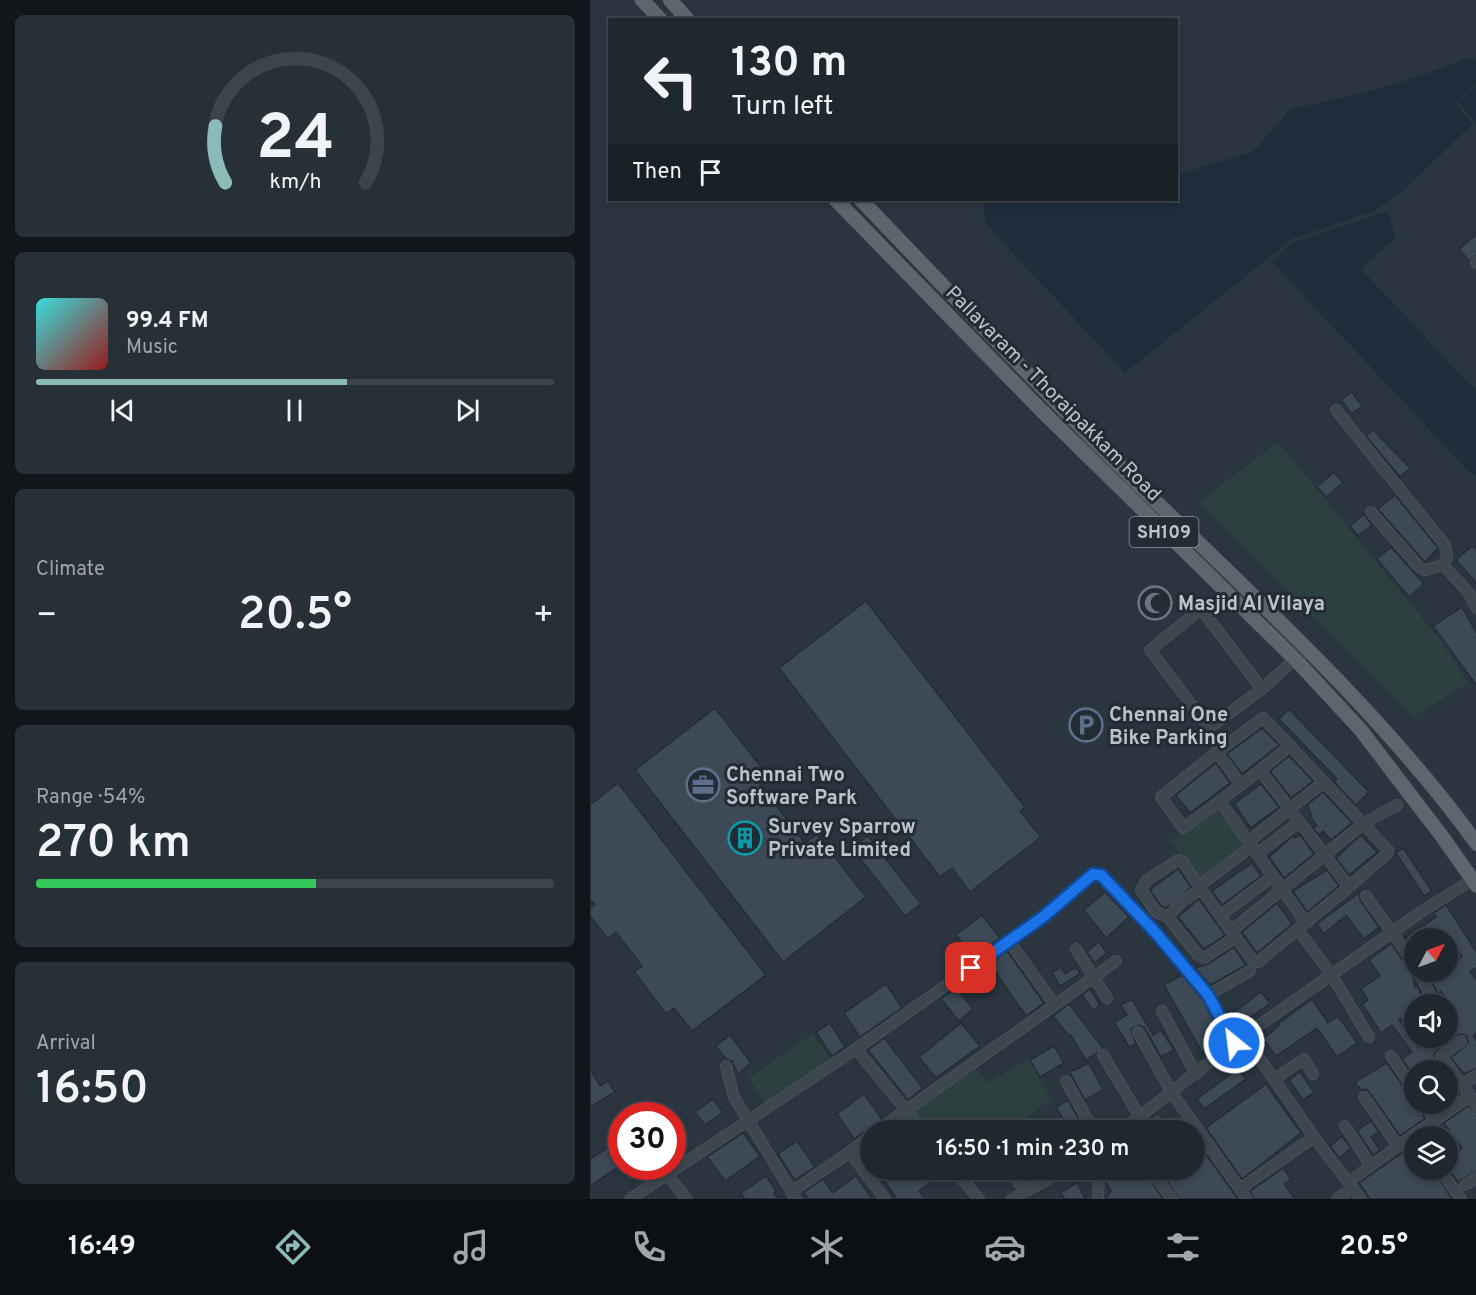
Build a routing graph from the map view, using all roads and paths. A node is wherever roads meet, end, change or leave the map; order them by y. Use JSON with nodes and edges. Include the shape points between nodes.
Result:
{"nodes":[{"id":1,"x":642,"y":0,"type":"edge"},
{"id":2,"x":670,"y":0,"type":"edge"},
{"id":3,"x":659,"y":18,"type":"edge"},
{"id":4,"x":686,"y":18,"type":"edge"},
{"id":5,"x":837,"y":201,"type":"edge"},
{"id":6,"x":862,"y":201,"type":"edge"},
{"id":7,"x":1336,"y":410,"type":"dead end"},
{"id":8,"x":1371,"y":512,"type":"dead end"},
{"id":9,"x":1443,"y":565,"type":"junction"},
{"id":10,"x":1473,"y":590,"type":"edge"},
{"id":11,"x":1476,"y":609,"type":"edge"},
{"id":12,"x":1295,"y":660,"type":"junction"},
{"id":13,"x":1262,"y":689,"type":"junction"},
{"id":14,"x":1290,"y":746,"type":"junction"},
{"id":15,"x":1217,"y":752,"type":"junction"},
{"id":16,"x":1260,"y":771,"type":"junction"},
{"id":17,"x":1324,"y":782,"type":"junction"},
{"id":18,"x":1241,"y":784,"type":"junction"},
{"id":19,"x":1220,"y":801,"type":"junction"},
{"id":20,"x":1399,"y":808,"type":"dead end"},
{"id":21,"x":1289,"y":810,"type":"junction"},
{"id":22,"x":1299,"y":822,"type":"junction"},
{"id":23,"x":1367,"y":826,"type":"junction"},
{"id":24,"x":1476,"y":844,"type":"edge"},
{"id":25,"x":1252,"y":847,"type":"junction"},
{"id":26,"x":1325,"y":854,"type":"junction"},
{"id":27,"x":1273,"y":876,"type":"junction"},
{"id":28,"x":1474,"y":883,"type":"edge"},
{"id":29,"x":1349,"y":887,"type":"junction"},
{"id":30,"x":1200,"y":888,"type":"junction"},
{"id":31,"x":1283,"y":890,"type":"junction"},
{"id":32,"x":1366,"y":896,"type":"dead end"},
{"id":33,"x":1221,"y":915,"type":"junction"},
{"id":34,"x":1170,"y":918,"type":"junction"},
{"id":35,"x":1301,"y":929,"type":"junction"},
{"id":36,"x":1393,"y":933,"type":"junction"},
{"id":37,"x":1234,"y":934,"type":"junction"},
{"id":38,"x":1009,"y":941,"type":"junction"},
{"id":39,"x":1076,"y":949,"type":"dead end"},
{"id":40,"x":1404,"y":949,"type":"edge"},
{"id":41,"x":1116,"y":961,"type":"dead end"},
{"id":42,"x":1250,"y":971,"type":"dead end"},
{"id":43,"x":1331,"y":974,"type":"junction"},
{"id":44,"x":1094,"y":977,"type":"junction"},
{"id":45,"x":1208,"y":995,"type":"junction"},
{"id":46,"x":1107,"y":998,"type":"dead end"},
{"id":47,"x":1055,"y":1005,"type":"junction"},
{"id":48,"x":1162,"y":1011,"type":"dead end"},
{"id":49,"x":1138,"y":1032,"type":"dead end"},
{"id":50,"x":1244,"y":1036,"type":"junction"},
{"id":51,"x":1369,"y":1037,"type":"dead end"},
{"id":52,"x":1461,"y":1041,"type":"dead end"},
{"id":53,"x":1234,"y":1043,"type":"junction"},
{"id":54,"x":856,"y":1049,"type":"junction"},
{"id":55,"x":1103,"y":1055,"type":"dead end"},
{"id":56,"x":1391,"y":1056,"type":"dead end"},
{"id":57,"x":726,"y":1066,"type":"dead end"},
{"id":58,"x":1196,"y":1074,"type":"junction"},
{"id":59,"x":1313,"y":1074,"type":"dead end"},
{"id":60,"x":1404,"y":1075,"type":"edge"},
{"id":61,"x":1476,"y":1075,"type":"edge"},
{"id":62,"x":1274,"y":1079,"type":"junction"},
{"id":63,"x":1066,"y":1081,"type":"dead end"},
{"id":64,"x":1461,"y":1085,"type":"junction"},
{"id":65,"x":1172,"y":1093,"type":"junction"},
{"id":66,"x":1469,"y":1096,"type":"junction"},
{"id":67,"x":1364,"y":1097,"type":"dead end"},
{"id":68,"x":1476,"y":1106,"type":"edge"},
{"id":69,"x":906,"y":1110,"type":"junction"},
{"id":70,"x":1431,"y":1114,"type":"edge"},
{"id":71,"x":1140,"y":1117,"type":"junction"},
{"id":72,"x":747,"y":1119,"type":"junction"},
{"id":73,"x":892,"y":1120,"type":"edge"},
{"id":74,"x":914,"y":1120,"type":"edge"},
{"id":75,"x":1088,"y":1120,"type":"edge"},
{"id":76,"x":1136,"y":1120,"type":"edge"},
{"id":77,"x":1186,"y":1120,"type":"edge"},
{"id":78,"x":1435,"y":1120,"type":"junction"},
{"id":79,"x":1345,"y":1126,"type":"dead end"},
{"id":80,"x":1314,"y":1137,"type":"junction"},
{"id":81,"x":860,"y":1144,"type":"edge"},
{"id":82,"x":1205,"y":1146,"type":"edge"},
{"id":83,"x":1398,"y":1146,"type":"junction"},
{"id":84,"x":850,"y":1152,"type":"junction"},
{"id":85,"x":686,"y":1163,"type":"edge"},
{"id":86,"x":1371,"y":1166,"type":"junction"},
{"id":87,"x":1357,"y":1176,"type":"dead end"},
{"id":88,"x":1476,"y":1177,"type":"edge"},
{"id":89,"x":661,"y":1180,"type":"edge"},
{"id":90,"x":671,"y":1180,"type":"edge"},
{"id":91,"x":963,"y":1180,"type":"edge"},
{"id":92,"x":1017,"y":1180,"type":"edge"},
{"id":93,"x":1030,"y":1180,"type":"edge"},
{"id":94,"x":1037,"y":1180,"type":"edge"},
{"id":95,"x":1099,"y":1180,"type":"edge"},
{"id":96,"x":1158,"y":1180,"type":"edge"},
{"id":97,"x":1447,"y":1180,"type":"edge"},
{"id":98,"x":1465,"y":1185,"type":"dead end"},
{"id":99,"x":1022,"y":1188,"type":"junction"},
{"id":100,"x":1353,"y":1188,"type":"junction"},
{"id":101,"x":1240,"y":1189,"type":"junction"},
{"id":102,"x":794,"y":1195,"type":"edge"},
{"id":103,"x":630,"y":1199,"type":"edge"},
{"id":104,"x":687,"y":1199,"type":"edge"},
{"id":105,"x":885,"y":1199,"type":"edge"},
{"id":106,"x":979,"y":1199,"type":"edge"},
{"id":107,"x":1012,"y":1199,"type":"edge"},
{"id":108,"x":1098,"y":1199,"type":"edge"},
{"id":109,"x":1172,"y":1199,"type":"edge"},
{"id":110,"x":1247,"y":1199,"type":"edge"},
{"id":111,"x":1337,"y":1199,"type":"edge"},
{"id":112,"x":1361,"y":1199,"type":"edge"},
{"id":113,"x":1461,"y":1199,"type":"edge"}],
"edges":[{"from":1,"to":3,"type":"main road"},
{"from":2,"to":4,"type":"main road"},
{"from":5,"to":12,"type":"main road","name":"Pallavaram - Thoraipakkam Road","number":"SH109","via":[[1042,411]]},
{"from":6,"to":24,"type":"main road","name":"Pallavaram - Thoraipakkam Road","number":"SH109","via":[[1054,401],[1313,656],[1454,812]]},
{"from":7,"to":9,"type":"street","via":[[1445,545],[1447,557]]},
{"from":8,"to":9,"type":"street","via":[[1419,567],[1425,570]]},
{"from":9,"to":10,"type":"street"},
{"from":10,"to":11,"type":"street"},
{"from":12,"to":13,"type":"street"},
{"from":12,"to":28,"type":"main road","name":"Pallavaram - Thoraipakkam Road","number":"SH109","via":[[1360,729]]},
{"from":13,"to":13,"type":"street","via":[[1201,609],[1150,650],[1209,728]]},
{"from":14,"to":15,"type":"street","via":[[1263,717]]},
{"from":14,"to":16,"type":"street"},
{"from":14,"to":17,"type":"street"},
{"from":15,"to":18,"type":"street"},
{"from":15,"to":19,"type":"street","via":[[1161,797],[1183,828]]},
{"from":16,"to":18,"type":"street"},
{"from":16,"to":21,"type":"street"},
{"from":17,"to":21,"type":"street"},
{"from":17,"to":23,"type":"street"},
{"from":18,"to":19,"type":"street"},
{"from":19,"to":25,"type":"street"},
{"from":20,"to":23,"type":"street"},
{"from":21,"to":22,"type":"street"},
{"from":21,"to":25,"type":"street"},
{"from":22,"to":25,"type":"street"},
{"from":22,"to":26,"type":"street"},
{"from":23,"to":26,"type":"street"},
{"from":23,"to":29,"type":"street","via":[[1388,852]]},
{"from":25,"to":27,"type":"street"},
{"from":25,"to":30,"type":"street"},
{"from":26,"to":29,"type":"street"},
{"from":26,"to":31,"type":"street"},
{"from":27,"to":31,"type":"street"},
{"from":27,"to":33,"type":"street"},
{"from":28,"to":36,"type":"street"},
{"from":29,"to":35,"type":"street"},
{"from":30,"to":33,"type":"street"},
{"from":30,"to":34,"type":"street","via":[[1174,908]]},
{"from":30,"to":34,"type":"street","via":[[1178,860],[1144,883],[1141,890],[1156,912]]},
{"from":31,"to":35,"type":"street"},
{"from":31,"to":37,"type":"street"},
{"from":32,"to":36,"type":"street"},
{"from":33,"to":37,"type":"street"},
{"from":34,"to":37,"type":"street","via":[[1204,958]]},
{"from":35,"to":37,"type":"street","via":[[1258,962],[1253,961]]},
{"from":35,"to":43,"type":"street"},
{"from":36,"to":40,"type":"street"},
{"from":36,"to":43,"type":"street"},
{"from":38,"to":45,"type":"street","via":[[1093,874],[1101,875]]},
{"from":38,"to":47,"type":"street"},
{"from":38,"to":54,"type":"street"},
{"from":39,"to":44,"type":"street"},
{"from":41,"to":44,"type":"street"},
{"from":42,"to":45,"type":"street"},
{"from":43,"to":50,"type":"street"},
{"from":43,"to":51,"type":"street"},
{"from":44,"to":46,"type":"street"},
{"from":44,"to":47,"type":"street"},
{"from":45,"to":53,"type":"street"},
{"from":47,"to":69,"type":"street"},
{"from":48,"to":58,"type":"street"},
{"from":49,"to":65,"type":"street"},
{"from":50,"to":53,"type":"street"},
{"from":50,"to":62,"type":"street"},
{"from":52,"to":64,"type":"street","via":[[1441,1056]]},
{"from":53,"to":58,"type":"street"},
{"from":54,"to":69,"type":"street"},
{"from":54,"to":72,"type":"street"},
{"from":55,"to":71,"type":"street"},
{"from":56,"to":60,"type":"street"},
{"from":57,"to":72,"type":"street","via":[[734,1097]]},
{"from":58,"to":65,"type":"street"},
{"from":59,"to":62,"type":"street","via":[[1304,1059]]},
{"from":61,"to":64,"type":"street"},
{"from":62,"to":80,"type":"street"},
{"from":63,"to":75,"type":"street"},
{"from":64,"to":66,"type":"street"},
{"from":65,"to":71,"type":"street"},
{"from":65,"to":77,"type":"street"},
{"from":66,"to":68,"type":"street"},
{"from":66,"to":78,"type":"street"},
{"from":67,"to":83,"type":"street"},
{"from":69,"to":73,"type":"street"},
{"from":69,"to":74,"type":"street"},
{"from":70,"to":78,"type":"street"},
{"from":71,"to":76,"type":"street"},
{"from":72,"to":85,"type":"street"},
{"from":72,"to":102,"type":"street"},
{"from":78,"to":83,"type":"street"},
{"from":79,"to":86,"type":"street"},
{"from":80,"to":100,"type":"street"},
{"from":80,"to":101,"type":"street"},
{"from":81,"to":84,"type":"street"},
{"from":82,"to":101,"type":"street"},
{"from":83,"to":86,"type":"street"},
{"from":84,"to":102,"type":"street"},
{"from":84,"to":105,"type":"street"},
{"from":86,"to":87,"type":"street"},
{"from":88,"to":98,"type":"street"},
{"from":89,"to":103,"type":"street"},
{"from":90,"to":104,"type":"street"},
{"from":91,"to":106,"type":"street"},
{"from":92,"to":99,"type":"street"},
{"from":93,"to":99,"type":"street"},
{"from":94,"to":99,"type":"street"},
{"from":95,"to":108,"type":"street"},
{"from":96,"to":109,"type":"street"},
{"from":97,"to":113,"type":"street"},
{"from":99,"to":107,"type":"street"},
{"from":100,"to":111,"type":"street"},
{"from":100,"to":112,"type":"street"},
{"from":101,"to":110,"type":"street"}]}
